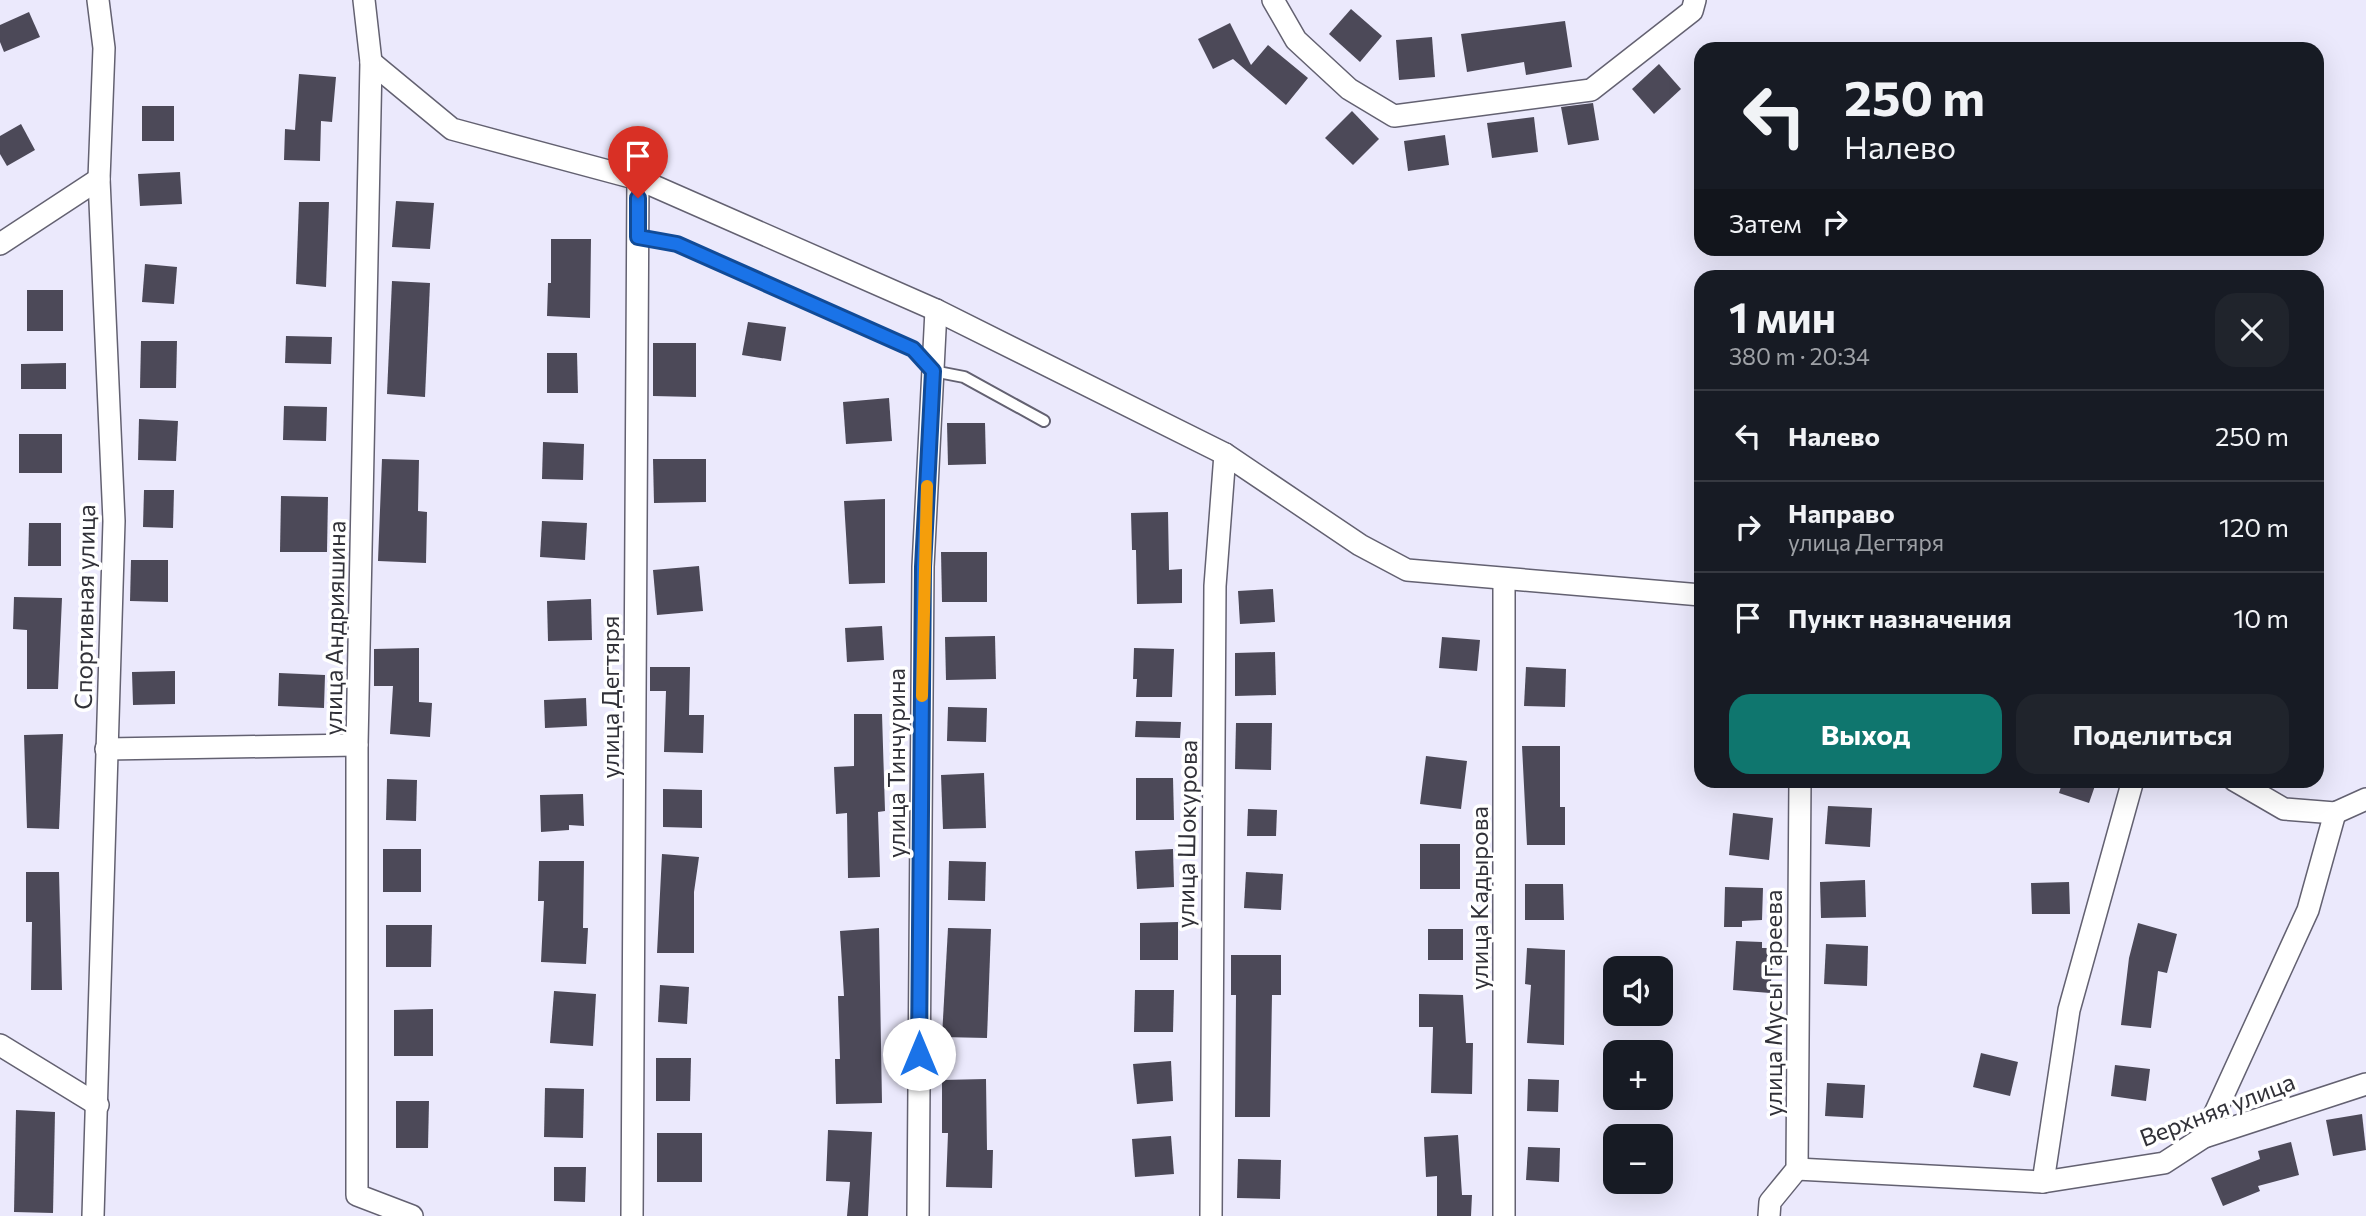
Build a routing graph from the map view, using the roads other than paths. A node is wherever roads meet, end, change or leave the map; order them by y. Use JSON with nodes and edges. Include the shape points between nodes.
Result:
{"nodes":[{"id":1,"x":98,"y":0,"type":"edge"},
{"id":2,"x":364,"y":0,"type":"edge"},
{"id":3,"x":1273,"y":0,"type":"edge"},
{"id":4,"x":1695,"y":0,"type":"edge"},
{"id":5,"x":371,"y":62,"type":"junction"},
{"id":6,"x":99,"y":179,"type":"junction"},
{"id":7,"x":638,"y":179,"type":"junction"},
{"id":8,"x":638,"y":237,"type":"junction"},
{"id":9,"x":0,"y":244,"type":"edge"},
{"id":10,"x":936,"y":310,"type":"junction"},
{"id":11,"x":933,"y":371,"type":"junction"},
{"id":12,"x":1044,"y":421,"type":"dead end"},
{"id":13,"x":1225,"y":454,"type":"junction"},
{"id":14,"x":1504,"y":580,"type":"junction"},
{"id":15,"x":1694,"y":594,"type":"edge"},
{"id":16,"x":358,"y":746,"type":"junction"},
{"id":17,"x":106,"y":749,"type":"junction"},
{"id":18,"x":1800,"y":788,"type":"edge"},
{"id":19,"x":2131,"y":788,"type":"edge"},
{"id":20,"x":2248,"y":788,"type":"edge"},
{"id":21,"x":2366,"y":799,"type":"edge"},
{"id":22,"x":2335,"y":813,"type":"junction"},
{"id":23,"x":0,"y":1045,"type":"edge"},
{"id":24,"x":2366,"y":1084,"type":"edge"},
{"id":25,"x":98,"y":1105,"type":"junction"},
{"id":26,"x":2204,"y":1137,"type":"junction"},
{"id":27,"x":1797,"y":1169,"type":"junction"},
{"id":28,"x":2043,"y":1182,"type":"junction"},
{"id":29,"x":93,"y":1216,"type":"edge"},
{"id":30,"x":412,"y":1216,"type":"edge"},
{"id":31,"x":632,"y":1216,"type":"edge"},
{"id":32,"x":918,"y":1216,"type":"edge"},
{"id":33,"x":1211,"y":1216,"type":"edge"},
{"id":34,"x":1504,"y":1216,"type":"edge"},
{"id":35,"x":1769,"y":1216,"type":"edge"}],
"edges":[{"from":1,"to":6,"type":"street","name":"Спортивная улица","via":[[104,48]]},
{"from":2,"to":5,"type":"street","name":"улица Андрияшина"},
{"from":3,"to":4,"type":"street","via":[[1296,40],[1349,89],[1394,116],[1591,90],[1692,11]]},
{"from":5,"to":7,"type":"street","via":[[452,130]]},
{"from":5,"to":16,"type":"street","name":"улица Андрияшина"},
{"from":6,"to":9,"type":"street"},
{"from":6,"to":17,"type":"street","name":"Спортивная улица","via":[[114,521]]},
{"from":7,"to":8,"type":"street","name":"улица Дегтяря"},
{"from":7,"to":10,"type":"street"},
{"from":8,"to":11,"type":"lane","via":[[677,244],[913,349]]},
{"from":8,"to":31,"type":"street","name":"улица Дегтяря"},
{"from":10,"to":11,"type":"street","name":"улица Тинчурина"},
{"from":10,"to":13,"type":"street"},
{"from":11,"to":12,"type":"lane","via":[[964,377]]},
{"from":11,"to":32,"type":"street","name":"улица Тинчурина","via":[[923,567]]},
{"from":13,"to":14,"type":"street","via":[[1360,545],[1407,570]]},
{"from":13,"to":33,"type":"street","name":"улица Шокурова","via":[[1215,586]]},
{"from":14,"to":15,"type":"street"},
{"from":14,"to":34,"type":"street","name":"улица Кадырова"},
{"from":16,"to":17,"type":"street"},
{"from":16,"to":30,"type":"street","name":"улица Андрияшина","via":[[357,1195]]},
{"from":17,"to":25,"type":"street","name":"Спортивная улица"},
{"from":18,"to":27,"type":"street","name":"улица Мусы Гареева"},
{"from":19,"to":28,"type":"street","via":[[2069,1010]]},
{"from":20,"to":22,"type":"street","via":[[2284,808]]},
{"from":21,"to":22,"type":"street"},
{"from":22,"to":26,"type":"street","via":[[2308,910]]},
{"from":23,"to":25,"type":"street"},
{"from":24,"to":26,"type":"street","name":"Верхняя улица"},
{"from":25,"to":29,"type":"street","name":"Спортивная улица"},
{"from":26,"to":28,"type":"street","name":"Верхняя улица","via":[[2164,1163]]},
{"from":27,"to":28,"type":"street","name":"Верхняя улица"},
{"from":27,"to":35,"type":"street","via":[[1770,1202]]}]}
